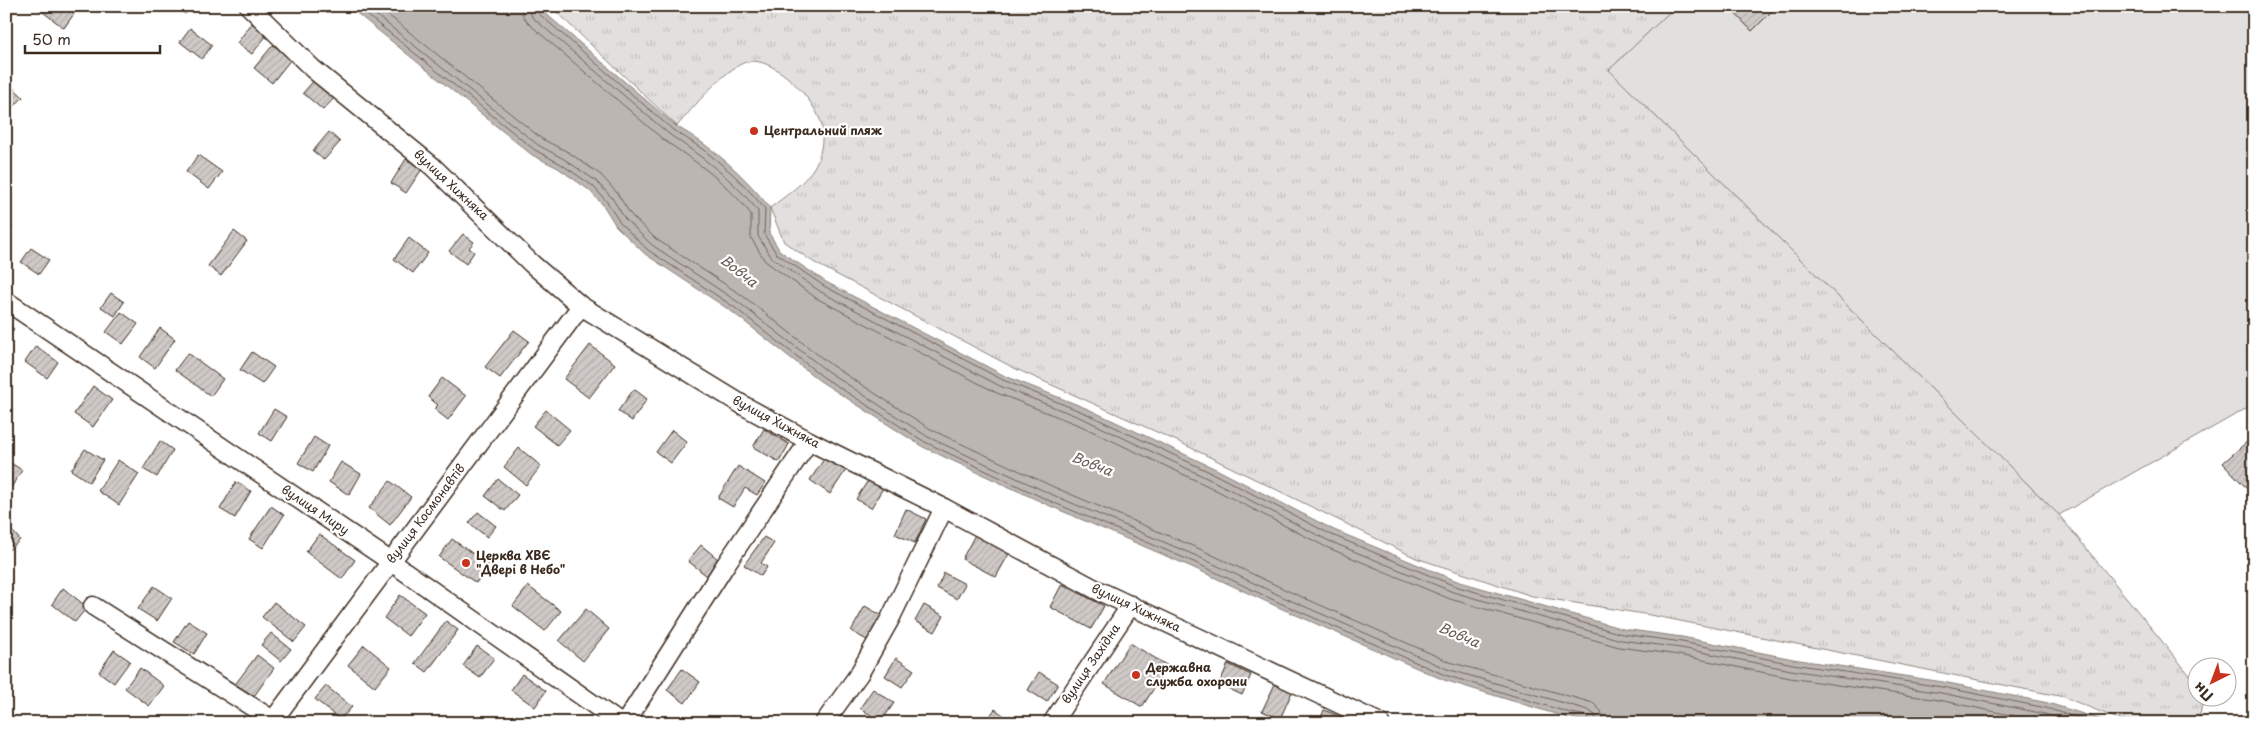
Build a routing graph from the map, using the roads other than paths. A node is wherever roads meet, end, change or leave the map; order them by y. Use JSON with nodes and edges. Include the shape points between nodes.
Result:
{"nodes":[{"id":1,"x":249,"y":6,"type":"edge"},
{"id":2,"x":6,"y":301,"type":"edge"},
{"id":3,"x":580,"y":306,"type":"junction"},
{"id":4,"x":810,"y":441,"type":"junction"},
{"id":5,"x":944,"y":508,"type":"junction"},
{"id":6,"x":390,"y":561,"type":"junction"},
{"id":7,"x":1131,"y":605,"type":"junction"},
{"id":8,"x":93,"y":606,"type":"dead end"},
{"id":9,"x":272,"y":722,"type":"edge"},
{"id":10,"x":620,"y":723,"type":"edge"},
{"id":11,"x":625,"y":723,"type":"edge"},
{"id":12,"x":824,"y":723,"type":"edge"},
{"id":13,"x":1052,"y":723,"type":"edge"},
{"id":14,"x":1380,"y":723,"type":"edge"}],
"edges":[{"from":1,"to":3,"type":"street","name":"вулиця Хижняка","via":[[313,69],[432,166]]},
{"from":2,"to":6,"type":"street","name":"вулиця Миру"},
{"from":3,"to":4,"type":"street","name":"вулиця Хижняка","via":[[746,408]]},
{"from":3,"to":6,"type":"street","name":"вулиця Космонавтів"},
{"from":4,"to":5,"type":"street","name":"вулиця Хижняка"},
{"from":4,"to":11,"type":"street","via":[[726,564]]},
{"from":5,"to":7,"type":"street","name":"вулиця Хижняка"},
{"from":5,"to":12,"type":"street","via":[[890,619],[859,674]]},
{"from":6,"to":9,"type":"street","name":"вулиця Космонавтів"},
{"from":6,"to":10,"type":"street","name":"вулиця Миру"},
{"from":7,"to":13,"type":"street","name":"вулиця Західна"},
{"from":7,"to":14,"type":"street","name":"вулиця Хижняка"},
{"from":8,"to":9,"type":"street"}]}
